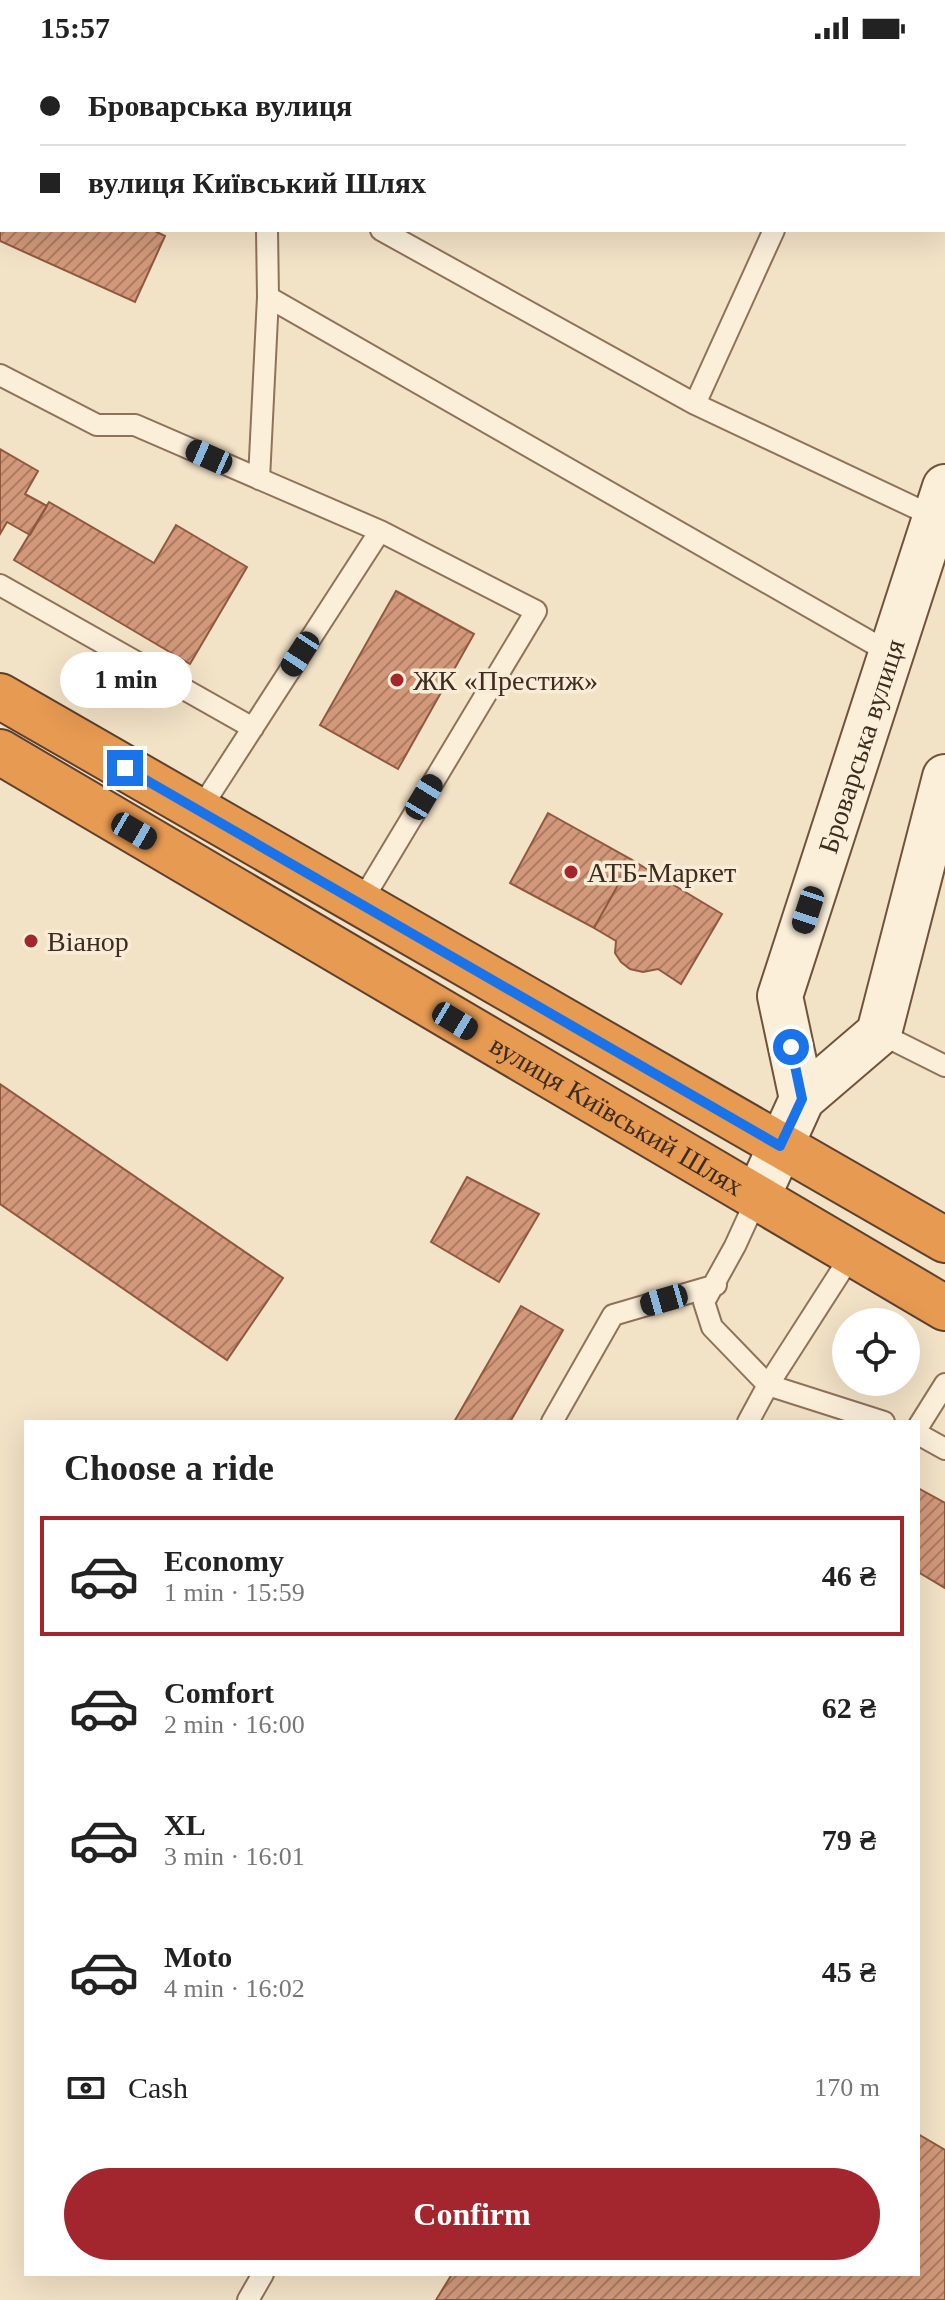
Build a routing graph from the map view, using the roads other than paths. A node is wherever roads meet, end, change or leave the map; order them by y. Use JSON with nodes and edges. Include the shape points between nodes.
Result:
{"nodes":[{"id":1,"x":267,"y":232,"type":"edge"},
{"id":2,"x":385,"y":232,"type":"edge"},
{"id":3,"x":773,"y":232,"type":"edge"},
{"id":4,"x":268,"y":297,"type":"junction"},
{"id":5,"x":0,"y":375,"type":"edge"},
{"id":6,"x":695,"y":404,"type":"junction"},
{"id":7,"x":259,"y":479,"type":"junction"},
{"id":8,"x":941,"y":502,"type":"edge"},
{"id":9,"x":380,"y":531,"type":"junction"},
{"id":10,"x":0,"y":585,"type":"edge"},
{"id":11,"x":890,"y":653,"type":"junction"},
{"id":12,"x":0,"y":696,"type":"edge"},
{"id":13,"x":253,"y":728,"type":"junction"},
{"id":14,"x":0,"y":752,"type":"edge"},
{"id":15,"x":945,"y":777,"type":"edge"},
{"id":16,"x":199,"y":811,"type":"junction"},
{"id":17,"x":360,"y":904,"type":"junction"},
{"id":18,"x":879,"y":1033,"type":"junction"},
{"id":19,"x":945,"y":1066,"type":"edge"},
{"id":20,"x":802,"y":1099,"type":"junction"},
{"id":21,"x":780,"y":1146,"type":"junction"},
{"id":22,"x":757,"y":1198,"type":"junction"},
{"id":23,"x":945,"y":1240,"type":"edge"},
{"id":24,"x":852,"y":1254,"type":"junction"},
{"id":25,"x":716,"y":1285,"type":"junction"},
{"id":26,"x":945,"y":1308,"type":"edge"},
{"id":27,"x":945,"y":1384,"type":"edge"},
{"id":28,"x":768,"y":1385,"type":"junction"},
{"id":29,"x":553,"y":1420,"type":"edge"},
{"id":30,"x":749,"y":1420,"type":"edge"},
{"id":31,"x":878,"y":1420,"type":"edge"},
{"id":32,"x":920,"y":1424,"type":"edge"},
{"id":33,"x":920,"y":1435,"type":"edge"},
{"id":34,"x":945,"y":1449,"type":"edge"},
{"id":35,"x":262,"y":2276,"type":"edge"},
{"id":36,"x":248,"y":2300,"type":"edge"}],
"edges":[{"from":1,"to":4,"type":"lane"},
{"from":2,"to":6,"type":"lane"},
{"from":3,"to":6,"type":"lane"},
{"from":4,"to":7,"type":"lane"},
{"from":4,"to":11,"type":"lane"},
{"from":5,"to":7,"type":"lane","via":[[97,425],[135,425]]},
{"from":6,"to":8,"type":"lane"},
{"from":7,"to":9,"type":"lane"},
{"from":8,"to":11,"type":"street","name":"Броварська вулиця"},
{"from":9,"to":13,"type":"lane"},
{"from":9,"to":17,"type":"lane","via":[[536,611]]},
{"from":10,"to":13,"type":"lane"},
{"from":11,"to":20,"type":"street","name":"Броварська вулиця","via":[[780,996]]},
{"from":12,"to":16,"type":"highway","name":"вулиця Київський Шлях"},
{"from":13,"to":16,"type":"lane"},
{"from":14,"to":22,"type":"highway","name":"вулиця Київський Шлях"},
{"from":15,"to":18,"type":"street"},
{"from":16,"to":17,"type":"highway","name":"вулиця Київський Шлях"},
{"from":17,"to":21,"type":"highway","name":"вулиця Київський Шлях"},
{"from":18,"to":19,"type":"lane"},
{"from":18,"to":20,"type":"street"},
{"from":20,"to":21,"type":"street"},
{"from":21,"to":22,"type":"street"},
{"from":21,"to":23,"type":"highway","name":"вулиця Київський Шлях"},
{"from":22,"to":24,"type":"highway","name":"вулиця Київський Шлях"},
{"from":22,"to":25,"type":"lane"},
{"from":24,"to":26,"type":"highway","name":"вулиця Київський Шлях"},
{"from":24,"to":28,"type":"lane"},
{"from":25,"to":28,"type":"lane","via":[[704,1302],[712,1327]]},
{"from":25,"to":29,"type":"lane","via":[[613,1315]]},
{"from":27,"to":32,"type":"lane"},
{"from":28,"to":30,"type":"lane"},
{"from":28,"to":31,"type":"lane"},
{"from":33,"to":34,"type":"lane"},
{"from":35,"to":36,"type":"lane"}]}
